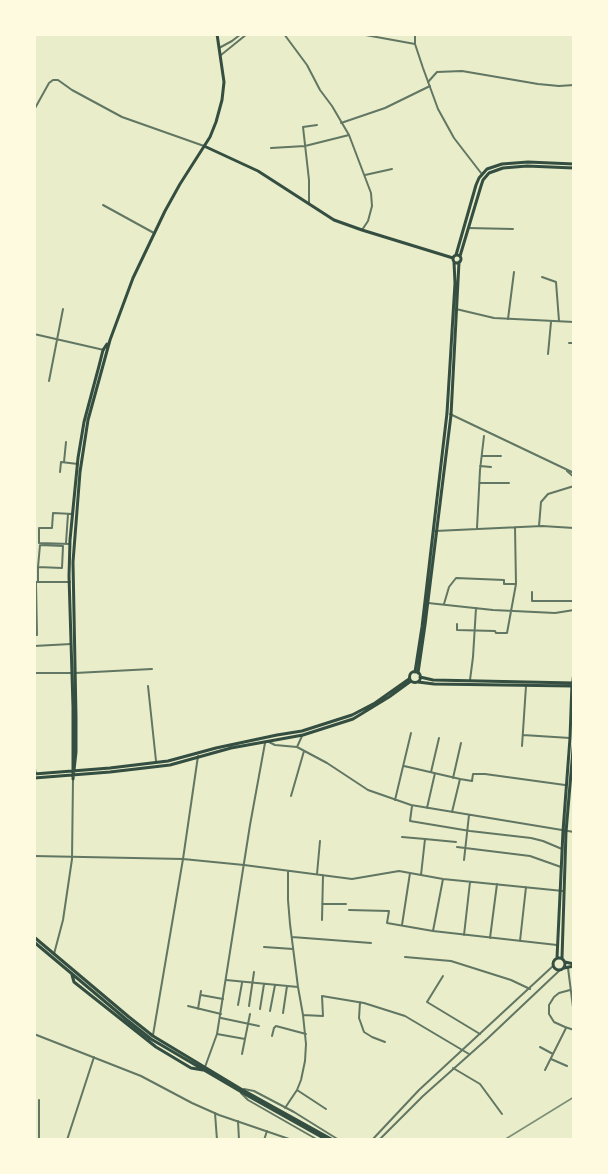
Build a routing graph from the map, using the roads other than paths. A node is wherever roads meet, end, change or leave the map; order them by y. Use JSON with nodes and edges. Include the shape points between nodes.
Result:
{"nodes":[{"id":1,"x":217,"y":34,"type":"edge"},
{"id":2,"x":241,"y":34,"type":"edge"},
{"id":3,"x":247,"y":34,"type":"edge"},
{"id":4,"x":284,"y":34,"type":"edge"},
{"id":5,"x":360,"y":34,"type":"edge"},
{"id":6,"x":415,"y":34,"type":"edge"},
{"id":7,"x":415,"y":44,"type":"junction"},
{"id":8,"x":219,"y":48,"type":"junction"},
{"id":9,"x":220,"y":56,"type":"junction"},
{"id":10,"x":428,"y":82,"type":"junction"},
{"id":11,"x":573,"y":85,"type":"edge"},
{"id":12,"x":430,"y":86,"type":"junction"},
{"id":13,"x":34,"y":110,"type":"edge"},
{"id":14,"x":341,"y":123,"type":"junction"},
{"id":15,"x":317,"y":125,"type":"dead end"},
{"id":16,"x":349,"y":135,"type":"junction"},
{"id":17,"x":204,"y":146,"type":"junction"},
{"id":18,"x":305,"y":146,"type":"junction"},
{"id":19,"x":271,"y":148,"type":"dead end"},
{"id":20,"x":573,"y":166,"type":"edge"},
{"id":21,"x":392,"y":169,"type":"dead end"},
{"id":22,"x":365,"y":175,"type":"junction"},
{"id":23,"x":483,"y":176,"type":"junction"},
{"id":24,"x":309,"y":203,"type":"junction"},
{"id":25,"x":103,"y":205,"type":"dead end"},
{"id":26,"x":468,"y":228,"type":"junction"},
{"id":27,"x":513,"y":229,"type":"dead end"},
{"id":28,"x":362,"y":230,"type":"junction"},
{"id":29,"x":154,"y":233,"type":"junction"},
{"id":30,"x":456,"y":258,"type":"junction"},
{"id":31,"x":514,"y":272,"type":"dead end"},
{"id":32,"x":542,"y":277,"type":"dead end"},
{"id":33,"x":63,"y":309,"type":"dead end"},
{"id":34,"x":456,"y":309,"type":"junction"},
{"id":35,"x":508,"y":320,"type":"junction"},
{"id":36,"x":559,"y":321,"type":"junction"},
{"id":37,"x":551,"y":322,"type":"junction"},
{"id":38,"x":573,"y":322,"type":"edge"},
{"id":39,"x":34,"y":334,"type":"edge"},
{"id":40,"x":58,"y":338,"type":"junction"},
{"id":41,"x":569,"y":343,"type":"dead end"},
{"id":42,"x":573,"y":344,"type":"edge"},
{"id":43,"x":105,"y":350,"type":"junction"},
{"id":44,"x":548,"y":354,"type":"dead end"},
{"id":45,"x":49,"y":381,"type":"dead end"},
{"id":46,"x":449,"y":414,"type":"junction"},
{"id":47,"x":484,"y":436,"type":"dead end"},
{"id":48,"x":66,"y":442,"type":"dead end"},
{"id":49,"x":58,"y":452,"type":"dead end"},
{"id":50,"x":65,"y":453,"type":"junction"},
{"id":51,"x":482,"y":456,"type":"junction"},
{"id":52,"x":501,"y":456,"type":"dead end"},
{"id":53,"x":64,"y":462,"type":"junction"},
{"id":54,"x":78,"y":464,"type":"junction"},
{"id":55,"x":480,"y":466,"type":"junction"},
{"id":56,"x":491,"y":466,"type":"dead end"},
{"id":57,"x":565,"y":469,"type":"junction"},
{"id":58,"x":60,"y":472,"type":"dead end"},
{"id":59,"x":573,"y":472,"type":"edge"},
{"id":60,"x":573,"y":477,"type":"edge"},
{"id":61,"x":479,"y":483,"type":"junction"},
{"id":62,"x":509,"y":483,"type":"dead end"},
{"id":63,"x":573,"y":486,"type":"edge"},
{"id":64,"x":68,"y":514,"type":"junction"},
{"id":65,"x":73,"y":514,"type":"junction"},
{"id":66,"x":539,"y":526,"type":"junction"},
{"id":67,"x":515,"y":527,"type":"junction"},
{"id":68,"x":477,"y":528,"type":"junction"},
{"id":69,"x":573,"y":528,"type":"edge"},
{"id":70,"x":434,"y":531,"type":"junction"},
{"id":71,"x":68,"y":544,"type":"junction"},
{"id":72,"x":38,"y":567,"type":"junction"},
{"id":73,"x":36,"y":582,"type":"edge"},
{"id":74,"x":71,"y":582,"type":"junction"},
{"id":75,"x":516,"y":584,"type":"junction"},
{"id":76,"x":35,"y":587,"type":"edge"},
{"id":77,"x":532,"y":592,"type":"dead end"},
{"id":78,"x":573,"y":602,"type":"edge"},
{"id":79,"x":428,"y":603,"type":"junction"},
{"id":80,"x":444,"y":604,"type":"junction"},
{"id":81,"x":35,"y":605,"type":"edge"},
{"id":82,"x":476,"y":608,"type":"junction"},
{"id":83,"x":573,"y":610,"type":"edge"},
{"id":84,"x":512,"y":611,"type":"junction"},
{"id":85,"x":35,"y":615,"type":"edge"},
{"id":86,"x":457,"y":624,"type":"dead end"},
{"id":87,"x":475,"y":631,"type":"junction"},
{"id":88,"x":34,"y":635,"type":"edge"},
{"id":89,"x":71,"y":644,"type":"junction"},
{"id":90,"x":34,"y":646,"type":"edge"},
{"id":91,"x":152,"y":669,"type":"dead end"},
{"id":92,"x":573,"y":669,"type":"edge"},
{"id":93,"x":34,"y":673,"type":"edge"},
{"id":94,"x":74,"y":673,"type":"junction"},
{"id":95,"x":418,"y":674,"type":"junction"},
{"id":96,"x":410,"y":680,"type":"junction"},
{"id":97,"x":470,"y":681,"type":"junction"},
{"id":98,"x":418,"y":682,"type":"junction"},
{"id":99,"x":573,"y":685,"type":"edge"},
{"id":100,"x":148,"y":686,"type":"dead end"},
{"id":101,"x":526,"y":686,"type":"junction"},
{"id":102,"x":411,"y":733,"type":"dead end"},
{"id":103,"x":303,"y":735,"type":"junction"},
{"id":104,"x":523,"y":735,"type":"junction"},
{"id":105,"x":439,"y":738,"type":"dead end"},
{"id":106,"x":572,"y":738,"type":"edge"},
{"id":107,"x":266,"y":739,"type":"junction"},
{"id":108,"x":461,"y":743,"type":"dead end"},
{"id":109,"x":522,"y":746,"type":"dead end"},
{"id":110,"x":297,"y":747,"type":"junction"},
{"id":111,"x":304,"y":751,"type":"junction"},
{"id":112,"x":198,"y":756,"type":"junction"},
{"id":113,"x":156,"y":763,"type":"junction"},
{"id":114,"x":34,"y":764,"type":"edge"},
{"id":115,"x":404,"y":766,"type":"junction"},
{"id":116,"x":433,"y":773,"type":"junction"},
{"id":117,"x":73,"y":774,"type":"junction"},
{"id":118,"x":35,"y":776,"type":"edge"},
{"id":119,"x":453,"y":778,"type":"junction"},
{"id":120,"x":460,"y":779,"type":"junction"},
{"id":121,"x":567,"y":785,"type":"junction"},
{"id":122,"x":291,"y":795,"type":"dead end"},
{"id":123,"x":395,"y":800,"type":"junction"},
{"id":124,"x":412,"y":806,"type":"junction"},
{"id":125,"x":426,"y":808,"type":"junction"},
{"id":126,"x":452,"y":812,"type":"junction"},
{"id":127,"x":469,"y":815,"type":"junction"},
{"id":128,"x":468,"y":831,"type":"junction"},
{"id":129,"x":564,"y":831,"type":"junction"},
{"id":130,"x":573,"y":832,"type":"edge"},
{"id":131,"x":402,"y":837,"type":"dead end"},
{"id":132,"x":425,"y":838,"type":"junction"},
{"id":133,"x":320,"y":841,"type":"dead end"},
{"id":134,"x":456,"y":842,"type":"dead end"},
{"id":135,"x":457,"y":847,"type":"dead end"},
{"id":136,"x":465,"y":848,"type":"junction"},
{"id":137,"x":562,"y":849,"type":"junction"},
{"id":138,"x":34,"y":856,"type":"edge"},
{"id":139,"x":72,"y":857,"type":"junction"},
{"id":140,"x":183,"y":859,"type":"junction"},
{"id":141,"x":464,"y":860,"type":"dead end"},
{"id":142,"x":244,"y":864,"type":"junction"},
{"id":143,"x":561,"y":867,"type":"junction"},
{"id":144,"x":288,"y":870,"type":"junction"},
{"id":145,"x":410,"y":873,"type":"junction"},
{"id":146,"x":317,"y":874,"type":"junction"},
{"id":147,"x":322,"y":875,"type":"junction"},
{"id":148,"x":421,"y":875,"type":"junction"},
{"id":149,"x":443,"y":879,"type":"junction"},
{"id":150,"x":470,"y":882,"type":"junction"},
{"id":151,"x":497,"y":884,"type":"junction"},
{"id":152,"x":526,"y":887,"type":"junction"},
{"id":153,"x":561,"y":891,"type":"junction"},
{"id":154,"x":322,"y":904,"type":"junction"},
{"id":155,"x":346,"y":904,"type":"dead end"},
{"id":156,"x":349,"y":910,"type":"dead end"},
{"id":157,"x":322,"y":920,"type":"dead end"},
{"id":158,"x":402,"y":925,"type":"junction"},
{"id":159,"x":433,"y":931,"type":"junction"},
{"id":160,"x":464,"y":934,"type":"junction"},
{"id":161,"x":34,"y":937,"type":"edge"},
{"id":162,"x":292,"y":937,"type":"junction"},
{"id":163,"x":490,"y":938,"type":"junction"},
{"id":164,"x":520,"y":941,"type":"junction"},
{"id":165,"x":34,"y":942,"type":"edge"},
{"id":166,"x":371,"y":943,"type":"dead end"},
{"id":167,"x":557,"y":945,"type":"junction"},
{"id":168,"x":264,"y":948,"type":"dead end"},
{"id":169,"x":293,"y":949,"type":"junction"},
{"id":170,"x":53,"y":956,"type":"junction"},
{"id":171,"x":405,"y":957,"type":"dead end"},
{"id":172,"x":556,"y":958,"type":"junction"},
{"id":173,"x":563,"y":960,"type":"junction"},
{"id":174,"x":573,"y":965,"type":"edge"},
{"id":175,"x":553,"y":966,"type":"junction"},
{"id":176,"x":564,"y":968,"type":"junction"},
{"id":177,"x":254,"y":972,"type":"dead end"},
{"id":178,"x":443,"y":975,"type":"dead end"},
{"id":179,"x":226,"y":981,"type":"junction"},
{"id":180,"x":242,"y":983,"type":"junction"},
{"id":181,"x":252,"y":983,"type":"junction"},
{"id":182,"x":264,"y":984,"type":"junction"},
{"id":183,"x":275,"y":985,"type":"junction"},
{"id":184,"x":288,"y":986,"type":"junction"},
{"id":185,"x":298,"y":987,"type":"junction"},
{"id":186,"x":530,"y":989,"type":"junction"},
{"id":187,"x":570,"y":990,"type":"junction"},
{"id":188,"x":201,"y":991,"type":"dead end"},
{"id":189,"x":201,"y":995,"type":"junction"},
{"id":190,"x":223,"y":999,"type":"junction"},
{"id":191,"x":360,"y":1002,"type":"junction"},
{"id":192,"x":238,"y":1005,"type":"dead end"},
{"id":193,"x":188,"y":1006,"type":"dead end"},
{"id":194,"x":249,"y":1006,"type":"dead end"},
{"id":195,"x":198,"y":1009,"type":"junction"},
{"id":196,"x":260,"y":1009,"type":"dead end"},
{"id":197,"x":270,"y":1011,"type":"dead end"},
{"id":198,"x":282,"y":1013,"type":"dead end"},
{"id":199,"x":250,"y":1014,"type":"dead end"},
{"id":200,"x":303,"y":1015,"type":"junction"},
{"id":201,"x":573,"y":1015,"type":"edge"},
{"id":202,"x":220,"y":1016,"type":"junction"},
{"id":203,"x":499,"y":1017,"type":"junction"},
{"id":204,"x":249,"y":1023,"type":"junction"},
{"id":205,"x":503,"y":1023,"type":"junction"},
{"id":206,"x":259,"y":1026,"type":"dead end"},
{"id":207,"x":566,"y":1028,"type":"junction"},
{"id":208,"x":573,"y":1030,"type":"edge"},
{"id":209,"x":34,"y":1034,"type":"edge"},
{"id":210,"x":217,"y":1034,"type":"junction"},
{"id":211,"x":306,"y":1034,"type":"junction"},
{"id":212,"x":480,"y":1034,"type":"junction"},
{"id":213,"x":272,"y":1035,"type":"dead end"},
{"id":214,"x":153,"y":1036,"type":"junction"},
{"id":215,"x":245,"y":1039,"type":"junction"},
{"id":216,"x":385,"y":1041,"type":"dead end"},
{"id":217,"x":540,"y":1047,"type":"dead end"},
{"id":218,"x":463,"y":1050,"type":"junction"},
{"id":219,"x":242,"y":1054,"type":"dead end"},
{"id":220,"x":469,"y":1054,"type":"junction"},
{"id":221,"x":553,"y":1054,"type":"junction"},
{"id":222,"x":94,"y":1057,"type":"junction"},
{"id":223,"x":551,"y":1059,"type":"junction"},
{"id":224,"x":567,"y":1066,"type":"dead end"},
{"id":225,"x":205,"y":1068,"type":"junction"},
{"id":226,"x":453,"y":1068,"type":"junction"},
{"id":227,"x":545,"y":1070,"type":"dead end"},
{"id":228,"x":240,"y":1089,"type":"junction"},
{"id":229,"x":297,"y":1090,"type":"junction"},
{"id":230,"x":417,"y":1092,"type":"junction"},
{"id":231,"x":251,"y":1095,"type":"junction"},
{"id":232,"x":422,"y":1096,"type":"junction"},
{"id":233,"x":39,"y":1100,"type":"dead end"},
{"id":234,"x":285,"y":1108,"type":"junction"},
{"id":235,"x":326,"y":1109,"type":"dead end"},
{"id":236,"x":215,"y":1113,"type":"junction"},
{"id":237,"x":502,"y":1113,"type":"dead end"},
{"id":238,"x":238,"y":1122,"type":"junction"},
{"id":239,"x":267,"y":1131,"type":"junction"},
{"id":240,"x":290,"y":1139,"type":"edge"},
{"id":241,"x":39,"y":1140,"type":"edge"},
{"id":242,"x":67,"y":1140,"type":"edge"},
{"id":243,"x":217,"y":1140,"type":"edge"},
{"id":244,"x":239,"y":1140,"type":"edge"},
{"id":245,"x":264,"y":1140,"type":"edge"},
{"id":246,"x":318,"y":1140,"type":"edge"},
{"id":247,"x":327,"y":1140,"type":"edge"},
{"id":248,"x":333,"y":1140,"type":"edge"},
{"id":249,"x":339,"y":1140,"type":"edge"},
{"id":250,"x":372,"y":1140,"type":"edge"},
{"id":251,"x":379,"y":1140,"type":"edge"}],
"edges":[{"from":1,"to":8,"type":"main road"},
{"from":2,"to":8,"type":"street"},
{"from":3,"to":9,"type":"street"},
{"from":4,"to":14,"type":"street"},
{"from":5,"to":7,"type":"street"},
{"from":6,"to":7,"type":"street"},
{"from":7,"to":10,"type":"street"},
{"from":8,"to":9,"type":"main road"},
{"from":9,"to":17,"type":"main road","via":[[222,100]]},
{"from":10,"to":11,"type":"street","via":[[437,72],[462,71],[538,84]]},
{"from":10,"to":12,"type":"street"},
{"from":12,"to":14,"type":"street","via":[[385,108]]},
{"from":12,"to":23,"type":"street","via":[[454,138]]},
{"from":13,"to":17,"type":"street","via":[[49,83],[58,80],[126,118]]},
{"from":14,"to":16,"type":"street"},
{"from":15,"to":18,"type":"street","via":[[303,127]]},
{"from":16,"to":18,"type":"street"},
{"from":16,"to":22,"type":"street"},
{"from":17,"to":24,"type":"main road","via":[[253,169]]},
{"from":17,"to":29,"type":"main road"},
{"from":18,"to":19,"type":"street"},
{"from":18,"to":24,"type":"street"},
{"from":20,"to":23,"type":"main road","via":[[502,164]]},
{"from":21,"to":22,"type":"street"},
{"from":22,"to":28,"type":"street","via":[[372,206]]},
{"from":23,"to":26,"type":"main road"},
{"from":23,"to":30,"type":"main road","via":[[476,184]]},
{"from":24,"to":28,"type":"main road","via":[[334,220]]},
{"from":25,"to":29,"type":"street"},
{"from":26,"to":27,"type":"street"},
{"from":26,"to":30,"type":"main road"},
{"from":28,"to":30,"type":"main road"},
{"from":29,"to":43,"type":"main road"},
{"from":30,"to":34,"type":"main road"},
{"from":30,"to":34,"type":"main road"},
{"from":31,"to":35,"type":"street"},
{"from":32,"to":36,"type":"street","via":[[556,282]]},
{"from":33,"to":40,"type":"street"},
{"from":34,"to":35,"type":"street"},
{"from":34,"to":46,"type":"main road"},
{"from":35,"to":37,"type":"street"},
{"from":36,"to":37,"type":"street"},
{"from":36,"to":38,"type":"street"},
{"from":37,"to":44,"type":"street"},
{"from":39,"to":40,"type":"street"},
{"from":40,"to":43,"type":"street"},
{"from":40,"to":45,"type":"street"},
{"from":41,"to":42,"type":"street"},
{"from":43,"to":54,"type":"main road","via":[[84,422]]},
{"from":43,"to":74,"type":"main road","via":[[83,451]]},
{"from":46,"to":57,"type":"street"},
{"from":46,"to":70,"type":"main road"},
{"from":47,"to":51,"type":"street"},
{"from":48,"to":50,"type":"street"},
{"from":49,"to":50,"type":"street"},
{"from":50,"to":53,"type":"street"},
{"from":51,"to":52,"type":"street"},
{"from":51,"to":55,"type":"street"},
{"from":53,"to":54,"type":"street"},
{"from":53,"to":58,"type":"street"},
{"from":54,"to":65,"type":"main road"},
{"from":55,"to":56,"type":"street"},
{"from":55,"to":61,"type":"street"},
{"from":57,"to":59,"type":"street"},
{"from":57,"to":60,"type":"street"},
{"from":61,"to":62,"type":"street"},
{"from":61,"to":68,"type":"street"},
{"from":63,"to":66,"type":"street","via":[[548,494],[541,502]]},
{"from":64,"to":65,"type":"street"},
{"from":64,"to":71,"type":"street"},
{"from":64,"to":71,"type":"street","via":[[53,513],[52,528],[39,528],[39,543]]},
{"from":65,"to":71,"type":"main road"},
{"from":66,"to":67,"type":"street"},
{"from":66,"to":69,"type":"street"},
{"from":67,"to":68,"type":"street"},
{"from":67,"to":75,"type":"street"},
{"from":68,"to":70,"type":"street"},
{"from":70,"to":79,"type":"main road"},
{"from":70,"to":95,"type":"main road"},
{"from":71,"to":74,"type":"main road"},
{"from":72,"to":72,"type":"street","via":[[40,545],[63,546],[62,568]]},
{"from":72,"to":73,"type":"street"},
{"from":73,"to":74,"type":"street"},
{"from":73,"to":76,"type":"street"},
{"from":74,"to":89,"type":"main road"},
{"from":74,"to":94,"type":"main road"},
{"from":75,"to":80,"type":"street","via":[[456,578]]},
{"from":75,"to":84,"type":"street"},
{"from":76,"to":81,"type":"street"},
{"from":77,"to":78,"type":"street","via":[[532,601]]},
{"from":79,"to":80,"type":"street"},
{"from":79,"to":95,"type":"main road"},
{"from":80,"to":82,"type":"street"},
{"from":81,"to":85,"type":"street"},
{"from":82,"to":84,"type":"street"},
{"from":82,"to":87,"type":"street"},
{"from":83,"to":84,"type":"street"},
{"from":84,"to":87,"type":"street","via":[[507,633]]},
{"from":85,"to":88,"type":"street"},
{"from":86,"to":87,"type":"street","via":[[457,630]]},
{"from":87,"to":97,"type":"street"},
{"from":89,"to":90,"type":"street"},
{"from":89,"to":94,"type":"main road"},
{"from":91,"to":94,"type":"street"},
{"from":92,"to":99,"type":"street"},
{"from":93,"to":94,"type":"street"},
{"from":94,"to":117,"type":"main road"},
{"from":95,"to":96,"type":"main road","via":[[410,674]]},
{"from":95,"to":97,"type":"main road","via":[[434,680]]},
{"from":95,"to":98,"type":"main road"},
{"from":96,"to":98,"type":"main road"},
{"from":96,"to":103,"type":"main road","via":[[353,719]]},
{"from":96,"to":107,"type":"main road","via":[[352,715]]},
{"from":97,"to":99,"type":"main road"},
{"from":98,"to":101,"type":"main road"},
{"from":99,"to":101,"type":"main road"},
{"from":99,"to":106,"type":"main road"},
{"from":100,"to":113,"type":"street"},
{"from":101,"to":104,"type":"street"},
{"from":102,"to":115,"type":"street"},
{"from":103,"to":107,"type":"main road"},
{"from":103,"to":110,"type":"street"},
{"from":104,"to":106,"type":"street"},
{"from":104,"to":109,"type":"street"},
{"from":105,"to":116,"type":"street"},
{"from":106,"to":121,"type":"main road"},
{"from":106,"to":129,"type":"main road"},
{"from":107,"to":110,"type":"street","via":[[275,745]]},
{"from":107,"to":112,"type":"main road"},
{"from":107,"to":113,"type":"main road"},
{"from":107,"to":142,"type":"street"},
{"from":108,"to":119,"type":"street"},
{"from":110,"to":111,"type":"street"},
{"from":111,"to":122,"type":"street"},
{"from":111,"to":123,"type":"street","via":[[368,790]]},
{"from":112,"to":117,"type":"main road","via":[[143,769]]},
{"from":112,"to":140,"type":"street"},
{"from":113,"to":117,"type":"main road"},
{"from":114,"to":118,"type":"street"},
{"from":115,"to":116,"type":"street"},
{"from":115,"to":123,"type":"street"},
{"from":116,"to":119,"type":"street"},
{"from":116,"to":125,"type":"street"},
{"from":117,"to":118,"type":"main road"},
{"from":117,"to":139,"type":"street"},
{"from":119,"to":120,"type":"street"},
{"from":120,"to":121,"type":"street","via":[[472,781],[473,774],[485,774]]},
{"from":120,"to":126,"type":"street"},
{"from":121,"to":129,"type":"main road"},
{"from":123,"to":124,"type":"street"},
{"from":124,"to":125,"type":"street"},
{"from":124,"to":128,"type":"street","via":[[410,821]]},
{"from":125,"to":126,"type":"street"},
{"from":126,"to":127,"type":"street"},
{"from":127,"to":128,"type":"street"},
{"from":127,"to":129,"type":"street"},
{"from":128,"to":136,"type":"street"},
{"from":128,"to":137,"type":"street","via":[[531,838]]},
{"from":129,"to":130,"type":"street"},
{"from":129,"to":137,"type":"main road"},
{"from":129,"to":153,"type":"main road"},
{"from":131,"to":132,"type":"street"},
{"from":132,"to":134,"type":"street"},
{"from":132,"to":148,"type":"street"},
{"from":133,"to":146,"type":"street"},
{"from":135,"to":136,"type":"street"},
{"from":136,"to":141,"type":"street"},
{"from":136,"to":143,"type":"street","via":[[530,856]]},
{"from":137,"to":143,"type":"main road"},
{"from":138,"to":139,"type":"street"},
{"from":139,"to":140,"type":"street"},
{"from":139,"to":170,"type":"street","via":[[63,920]]},
{"from":140,"to":142,"type":"street"},
{"from":140,"to":214,"type":"street"},
{"from":142,"to":144,"type":"street"},
{"from":142,"to":179,"type":"street"},
{"from":143,"to":153,"type":"main road"},
{"from":144,"to":146,"type":"street"},
{"from":144,"to":162,"type":"street"},
{"from":145,"to":147,"type":"street","via":[[399,871],[352,879]]},
{"from":145,"to":148,"type":"street"},
{"from":145,"to":158,"type":"street"},
{"from":146,"to":147,"type":"street"},
{"from":147,"to":154,"type":"street"},
{"from":148,"to":149,"type":"street"},
{"from":149,"to":150,"type":"street"},
{"from":149,"to":159,"type":"street"},
{"from":150,"to":151,"type":"street"},
{"from":150,"to":160,"type":"street"},
{"from":151,"to":152,"type":"street"},
{"from":151,"to":163,"type":"street"},
{"from":152,"to":153,"type":"street"},
{"from":152,"to":164,"type":"street"},
{"from":153,"to":167,"type":"main road"},
{"from":153,"to":173,"type":"main road"},
{"from":154,"to":155,"type":"street"},
{"from":154,"to":157,"type":"street"},
{"from":156,"to":158,"type":"street","via":[[389,911],[387,923]]},
{"from":158,"to":159,"type":"street"},
{"from":159,"to":160,"type":"street"},
{"from":160,"to":163,"type":"street"},
{"from":161,"to":170,"type":"main road"},
{"from":162,"to":166,"type":"street"},
{"from":162,"to":169,"type":"street"},
{"from":163,"to":164,"type":"street"},
{"from":164,"to":167,"type":"street"},
{"from":165,"to":170,"type":"main road"},
{"from":167,"to":172,"type":"main road"},
{"from":168,"to":169,"type":"street"},
{"from":169,"to":185,"type":"street"},
{"from":170,"to":214,"type":"main road"},
{"from":170,"to":225,"type":"main road","via":[[152,1039]]},
{"from":171,"to":186,"type":"street","via":[[451,961]]},
{"from":172,"to":173,"type":"main road"},
{"from":172,"to":175,"type":"main road"},
{"from":173,"to":174,"type":"main road"},
{"from":173,"to":176,"type":"main road"},
{"from":174,"to":176,"type":"main road"},
{"from":175,"to":176,"type":"main road"},
{"from":175,"to":186,"type":"street"},
{"from":176,"to":187,"type":"street"},
{"from":176,"to":205,"type":"street"},
{"from":177,"to":181,"type":"street"},
{"from":178,"to":212,"type":"street","via":[[427,1002]]},
{"from":179,"to":180,"type":"street"},
{"from":179,"to":190,"type":"street"},
{"from":180,"to":181,"type":"street"},
{"from":180,"to":192,"type":"street"},
{"from":181,"to":182,"type":"street"},
{"from":181,"to":194,"type":"street"},
{"from":182,"to":183,"type":"street"},
{"from":182,"to":196,"type":"street"},
{"from":183,"to":184,"type":"street"},
{"from":183,"to":197,"type":"street"},
{"from":184,"to":185,"type":"street"},
{"from":184,"to":198,"type":"street"},
{"from":185,"to":200,"type":"street"},
{"from":186,"to":203,"type":"street"},
{"from":187,"to":201,"type":"street"},
{"from":187,"to":207,"type":"street","via":[[559,993],[549,1005],[554,1022]]},
{"from":188,"to":189,"type":"street"},
{"from":189,"to":190,"type":"street"},
{"from":189,"to":195,"type":"street"},
{"from":190,"to":202,"type":"street"},
{"from":191,"to":200,"type":"street","via":[[322,996],[323,1016]]},
{"from":191,"to":216,"type":"street","via":[[359,1018],[364,1032]]},
{"from":191,"to":218,"type":"street","via":[[405,1016]]},
{"from":193,"to":195,"type":"street"},
{"from":195,"to":202,"type":"street"},
{"from":199,"to":204,"type":"street"},
{"from":200,"to":211,"type":"street"},
{"from":202,"to":204,"type":"street"},
{"from":202,"to":210,"type":"street"},
{"from":203,"to":205,"type":"street"},
{"from":203,"to":212,"type":"street"},
{"from":204,"to":206,"type":"street"},
{"from":204,"to":215,"type":"street"},
{"from":205,"to":220,"type":"street"},
{"from":207,"to":208,"type":"street"},
{"from":207,"to":221,"type":"street"},
{"from":209,"to":222,"type":"street"},
{"from":210,"to":215,"type":"street"},
{"from":210,"to":225,"type":"street"},
{"from":211,"to":213,"type":"street","via":[[276,1026]]},
{"from":211,"to":229,"type":"street","via":[[305,1061]]},
{"from":212,"to":218,"type":"street"},
{"from":214,"to":225,"type":"main road"},
{"from":215,"to":219,"type":"street"},
{"from":217,"to":221,"type":"street"},
{"from":218,"to":220,"type":"street"},
{"from":218,"to":230,"type":"street"},
{"from":220,"to":226,"type":"street"},
{"from":221,"to":223,"type":"street"},
{"from":222,"to":236,"type":"street"},
{"from":222,"to":242,"type":"street"},
{"from":223,"to":224,"type":"street"},
{"from":223,"to":227,"type":"street"},
{"from":225,"to":228,"type":"main road"},
{"from":226,"to":232,"type":"street"},
{"from":226,"to":237,"type":"street","via":[[480,1084]]},
{"from":228,"to":231,"type":"main road"},
{"from":228,"to":234,"type":"street","via":[[254,1091]]},
{"from":228,"to":246,"type":"street","via":[[248,1100]]},
{"from":229,"to":234,"type":"street"},
{"from":229,"to":235,"type":"street"},
{"from":230,"to":232,"type":"street"},
{"from":230,"to":250,"type":"street"},
{"from":231,"to":247,"type":"main road"},
{"from":231,"to":248,"type":"main road"},
{"from":232,"to":251,"type":"street"},
{"from":233,"to":241,"type":"street"},
{"from":234,"to":249,"type":"street"},
{"from":236,"to":238,"type":"street"},
{"from":236,"to":243,"type":"street"},
{"from":238,"to":239,"type":"street"},
{"from":238,"to":244,"type":"street"},
{"from":239,"to":240,"type":"street"},
{"from":239,"to":245,"type":"street"}]}
